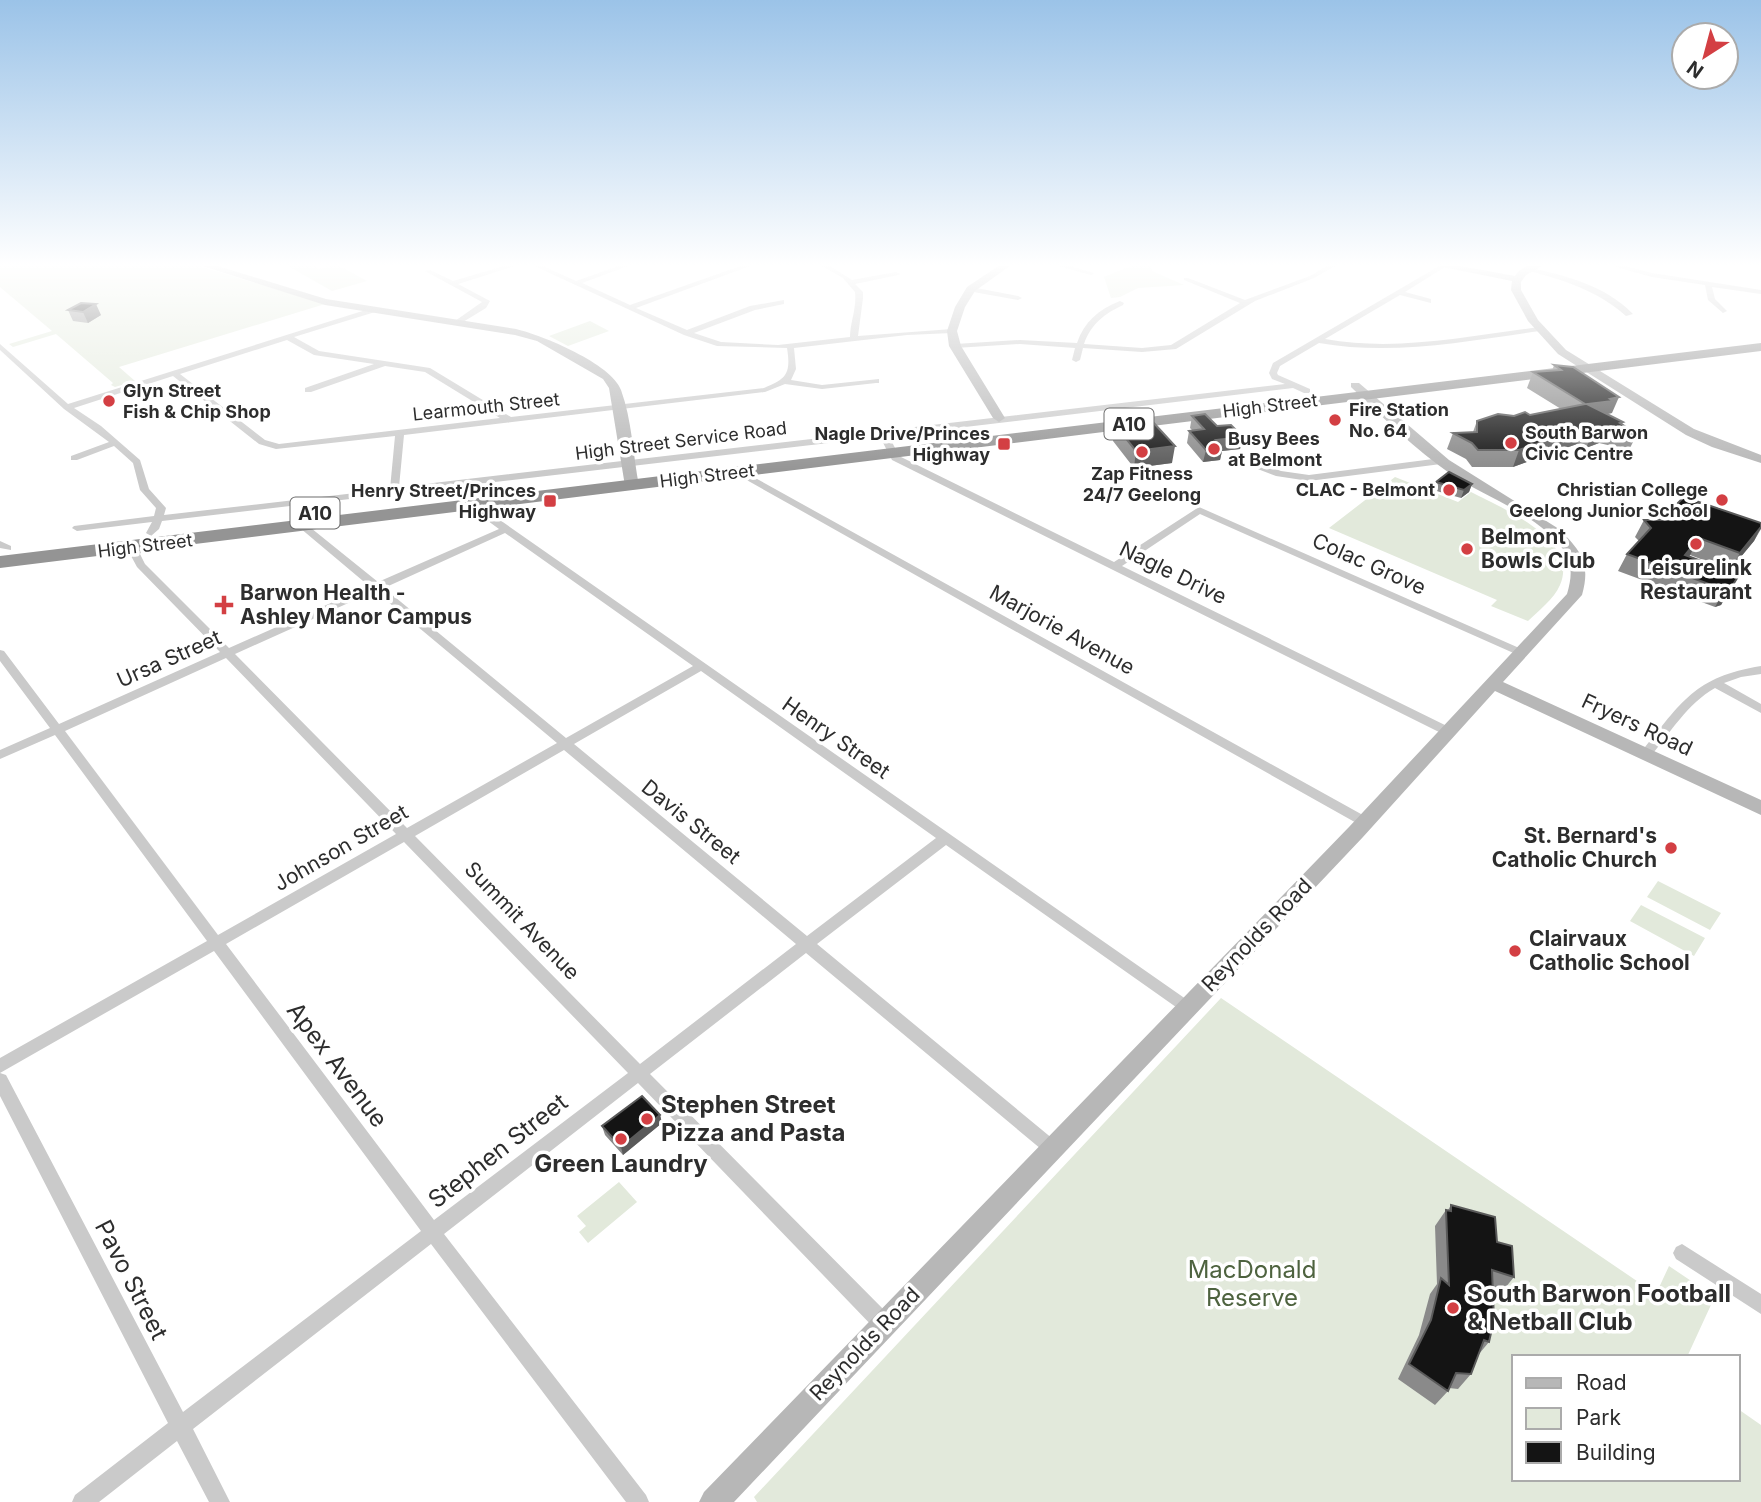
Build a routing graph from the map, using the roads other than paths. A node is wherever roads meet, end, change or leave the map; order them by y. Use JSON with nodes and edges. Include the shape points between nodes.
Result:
{"nodes":[{"id":1,"x":300,"y":333,"type":"edge"},
{"id":2,"x":520,"y":333,"type":"edge"},
{"id":3,"x":687,"y":333,"type":"edge"},
{"id":4,"x":855,"y":333,"type":"edge"},
{"id":5,"x":923,"y":333,"type":"edge"},
{"id":6,"x":952,"y":333,"type":"edge"},
{"id":7,"x":1083,"y":333,"type":"edge"},
{"id":8,"x":1197,"y":333,"type":"edge"},
{"id":9,"x":1330,"y":333,"type":"edge"},
{"id":10,"x":1505,"y":333,"type":"edge"},
{"id":11,"x":1544,"y":333,"type":"edge"},
{"id":12,"x":288,"y":337,"type":"junction"},
{"id":13,"x":1761,"y":337,"type":"edge"},
{"id":14,"x":854,"y":338,"type":"junction"},
{"id":15,"x":1318,"y":340,"type":"junction"},
{"id":16,"x":790,"y":345,"type":"junction"},
{"id":17,"x":0,"y":346,"type":"edge"},
{"id":18,"x":955,"y":346,"type":"junction"},
{"id":19,"x":1080,"y":346,"type":"junction"},
{"id":20,"x":1761,"y":347,"type":"edge"},
{"id":21,"x":1076,"y":360,"type":"dead end"},
{"id":22,"x":388,"y":363,"type":"junction"},
{"id":23,"x":1581,"y":363,"type":"junction"},
{"id":24,"x":174,"y":373,"type":"junction"},
{"id":25,"x":1273,"y":373,"type":"junction"},
{"id":26,"x":876,"y":381,"type":"dead end"},
{"id":27,"x":785,"y":382,"type":"junction"},
{"id":28,"x":1266,"y":386,"type":"junction"},
{"id":29,"x":1290,"y":386,"type":"junction"},
{"id":30,"x":308,"y":390,"type":"dead end"},
{"id":31,"x":1360,"y":390,"type":"junction"},
{"id":32,"x":1307,"y":391,"type":"junction"},
{"id":33,"x":67,"y":407,"type":"junction"},
{"id":34,"x":619,"y":408,"type":"junction"},
{"id":35,"x":999,"y":418,"type":"junction"},
{"id":36,"x":509,"y":420,"type":"junction"},
{"id":37,"x":400,"y":433,"type":"junction"},
{"id":38,"x":115,"y":443,"type":"junction"},
{"id":39,"x":888,"y":443,"type":"junction"},
{"id":40,"x":74,"y":458,"type":"dead end"},
{"id":41,"x":1761,"y":459,"type":"edge"},
{"id":42,"x":1245,"y":461,"type":"dead end"},
{"id":43,"x":1441,"y":461,"type":"junction"},
{"id":44,"x":739,"y":472,"type":"junction"},
{"id":45,"x":630,"y":474,"type":"junction"},
{"id":46,"x":394,"y":491,"type":"junction"},
{"id":47,"x":471,"y":499,"type":"junction"},
{"id":48,"x":303,"y":526,"type":"junction"},
{"id":49,"x":77,"y":528,"type":"dead end"},
{"id":50,"x":506,"y":529,"type":"junction"},
{"id":51,"x":150,"y":533,"type":"junction"},
{"id":52,"x":1,"y":554,"type":"edge"},
{"id":53,"x":49,"y":558,"type":"joint"},
{"id":54,"x":1116,"y":566,"type":"junction"},
{"id":55,"x":377,"y":587,"type":"junction"},
{"id":56,"x":0,"y":653,"type":"edge"},
{"id":57,"x":1522,"y":653,"type":"junction"},
{"id":58,"x":228,"y":654,"type":"junction"},
{"id":59,"x":702,"y":666,"type":"junction"},
{"id":60,"x":1761,"y":670,"type":"edge"},
{"id":61,"x":1714,"y":682,"type":"junction"},
{"id":62,"x":1494,"y":684,"type":"junction"},
{"id":63,"x":1761,"y":709,"type":"edge"},
{"id":64,"x":57,"y":730,"type":"junction"},
{"id":65,"x":1449,"y":732,"type":"junction"},
{"id":66,"x":563,"y":745,"type":"junction"},
{"id":67,"x":1646,"y":754,"type":"junction"},
{"id":68,"x":0,"y":755,"type":"edge"},
{"id":69,"x":1761,"y":808,"type":"edge"},
{"id":70,"x":1365,"y":822,"type":"junction"},
{"id":71,"x":406,"y":835,"type":"junction"},
{"id":72,"x":945,"y":838,"type":"junction"},
{"id":73,"x":217,"y":943,"type":"junction"},
{"id":74,"x":807,"y":944,"type":"junction"},
{"id":75,"x":1188,"y":1008,"type":"junction"},
{"id":76,"x":0,"y":1066,"type":"edge"},
{"id":77,"x":638,"y":1074,"type":"junction"},
{"id":78,"x":0,"y":1080,"type":"edge"},
{"id":79,"x":1053,"y":1149,"type":"junction"},
{"id":80,"x":433,"y":1232,"type":"junction"},
{"id":81,"x":1682,"y":1253,"type":"dead end"},
{"id":82,"x":1761,"y":1305,"type":"edge"},
{"id":83,"x":884,"y":1324,"type":"junction"},
{"id":84,"x":179,"y":1427,"type":"junction"},
{"id":85,"x":82,"y":1502,"type":"edge"},
{"id":86,"x":220,"y":1502,"type":"edge"},
{"id":87,"x":639,"y":1502,"type":"edge"},
{"id":88,"x":714,"y":1502,"type":"edge"}],
"edges":[{"from":1,"to":12,"type":"street"},
{"from":2,"to":34,"type":"street","via":[[541,339],[607,377],[615,387]]},
{"from":3,"to":16,"type":"street","via":[[736,346]]},
{"from":4,"to":14,"type":"street"},
{"from":5,"to":14,"type":"street"},
{"from":6,"to":18,"type":"street"},
{"from":7,"to":19,"type":"street"},
{"from":8,"to":19,"type":"street","via":[[1174,347]]},
{"from":9,"to":15,"type":"street"},
{"from":10,"to":15,"type":"street","via":[[1380,348]]},
{"from":11,"to":23,"type":"street"},
{"from":12,"to":22,"type":"street","via":[[317,353]]},
{"from":12,"to":24,"type":"street"},
{"from":13,"to":23,"type":"highway","number":"A10"},
{"from":14,"to":16,"type":"street"},
{"from":15,"to":25,"type":"street","via":[[1280,362]]},
{"from":16,"to":27,"type":"street","via":[[794,368]]},
{"from":17,"to":33,"type":"street"},
{"from":18,"to":19,"type":"street","via":[[1020,342]]},
{"from":18,"to":35,"type":"street"},
{"from":19,"to":21,"type":"street"},
{"from":20,"to":23,"type":"highway","number":"A10"},
{"from":22,"to":30,"type":"street"},
{"from":22,"to":36,"type":"street","via":[[426,370]]},
{"from":23,"to":31,"type":"highway","number":"A10"},
{"from":23,"to":41,"type":"street","via":[[1690,432]]},
{"from":24,"to":33,"type":"street"},
{"from":24,"to":37,"type":"street","name":"Learmouth Street","via":[[273,447]]},
{"from":25,"to":28,"type":"street"},
{"from":25,"to":29,"type":"street"},
{"from":26,"to":27,"type":"street","via":[[822,387]]},
{"from":27,"to":34,"type":"street","name":"Learmouth Street","via":[[749,392]]},
{"from":28,"to":29,"type":"street"},
{"from":28,"to":35,"type":"street"},
{"from":29,"to":32,"type":"street"},
{"from":31,"to":32,"type":"highway","name":"High Street","number":"A10"},
{"from":31,"to":39,"type":"highway","name":"High Street","number":"A10"},
{"from":31,"to":43,"type":"street","name":"Reynolds Road"},
{"from":32,"to":39,"type":"highway","name":"High Street","number":"A10"},
{"from":33,"to":38,"type":"street"},
{"from":34,"to":36,"type":"street","name":"Learmouth Street"},
{"from":34,"to":45,"type":"street"},
{"from":35,"to":39,"type":"street"},
{"from":36,"to":37,"type":"street","name":"Learmouth Street"},
{"from":37,"to":46,"type":"street"},
{"from":38,"to":40,"type":"street"},
{"from":38,"to":51,"type":"street","name":"Summit Avenue","via":[[137,462],[145,490],[161,507]]},
{"from":39,"to":44,"type":"highway","name":"High Street","number":"A10"},
{"from":39,"to":45,"type":"highway","name":"High Street","number":"A10"},
{"from":39,"to":54,"type":"street","name":"Nagle Drive","via":[[895,458]]},
{"from":42,"to":43,"type":"street","via":[[1279,474],[1309,478]]},
{"from":43,"to":57,"type":"street","name":"Reynolds Road","via":[[1532,514],[1564,541],[1576,558],[1580,578],[1574,595]]},
{"from":44,"to":45,"type":"highway","name":"High Street","number":"A10"},
{"from":44,"to":70,"type":"street","name":"Marjorie Avenue"},
{"from":45,"to":46,"type":"street","name":"High Street Service Road"},
{"from":45,"to":47,"type":"highway","name":"High Street","number":"A10"},
{"from":46,"to":51,"type":"street","name":"High Street Service Road"},
{"from":47,"to":48,"type":"highway","name":"High Street","number":"A10"},
{"from":47,"to":50,"type":"street","name":"Henry Street"},
{"from":47,"to":51,"type":"highway","name":"High Street","number":"A10"},
{"from":48,"to":51,"type":"highway","name":"High Street","number":"A10"},
{"from":48,"to":55,"type":"street","name":"Davis Street"},
{"from":49,"to":51,"type":"street","name":"High Street Service Road"},
{"from":50,"to":55,"type":"street","name":"Ursa Street"},
{"from":50,"to":59,"type":"street","name":"Henry Street"},
{"from":51,"to":52,"type":"highway","name":"High Street","number":"A10"},
{"from":51,"to":53,"type":"highway","name":"High Street","number":"A10"},
{"from":51,"to":58,"type":"street","name":"Summit Avenue","via":[[135,556]]},
{"from":52,"to":53,"type":"highway","name":"High Street","number":"A10"},
{"from":54,"to":57,"type":"street","name":"Colac Grove","via":[[1199,510]]},
{"from":54,"to":65,"type":"street","name":"Nagle Drive"},
{"from":55,"to":58,"type":"street","name":"Ursa Street"},
{"from":55,"to":66,"type":"street","name":"Davis Street"},
{"from":56,"to":64,"type":"street","name":"Apex Avenue"},
{"from":57,"to":62,"type":"street","name":"Reynolds Road"},
{"from":58,"to":64,"type":"street","name":"Ursa Street"},
{"from":58,"to":71,"type":"street","name":"Summit Avenue"},
{"from":59,"to":66,"type":"street","name":"Johnson Street"},
{"from":59,"to":72,"type":"street","name":"Henry Street"},
{"from":60,"to":61,"type":"street"},
{"from":61,"to":63,"type":"street"},
{"from":61,"to":67,"type":"street","via":[[1691,698]]},
{"from":62,"to":65,"type":"street","name":"Reynolds Road"},
{"from":62,"to":67,"type":"street","name":"Fryers Road"},
{"from":64,"to":68,"type":"street","name":"Ursa Street"},
{"from":64,"to":73,"type":"street","name":"Apex Avenue"},
{"from":65,"to":70,"type":"street","name":"Reynolds Road"},
{"from":66,"to":71,"type":"street","name":"Johnson Street"},
{"from":66,"to":74,"type":"street","name":"Davis Street"},
{"from":67,"to":69,"type":"street","name":"Fryers Road"},
{"from":70,"to":75,"type":"street","name":"Reynolds Road"},
{"from":71,"to":73,"type":"street","name":"Johnson Street"},
{"from":71,"to":77,"type":"street","name":"Summit Avenue"},
{"from":72,"to":74,"type":"street","name":"Stephen Street"},
{"from":72,"to":75,"type":"street","name":"Henry Street"},
{"from":73,"to":76,"type":"street","name":"Johnson Street"},
{"from":73,"to":80,"type":"street","name":"Apex Avenue"},
{"from":74,"to":77,"type":"street","name":"Stephen Street"},
{"from":74,"to":79,"type":"street","name":"Davis Street"},
{"from":75,"to":79,"type":"street","name":"Reynolds Road"},
{"from":77,"to":80,"type":"street","name":"Stephen Street"},
{"from":77,"to":83,"type":"street","name":"Summit Avenue"},
{"from":78,"to":84,"type":"street","name":"Pavo Street"},
{"from":79,"to":83,"type":"street","name":"Reynolds Road"},
{"from":80,"to":84,"type":"street","name":"Stephen Street"},
{"from":80,"to":87,"type":"street","name":"Apex Avenue"},
{"from":81,"to":82,"type":"street"},
{"from":83,"to":88,"type":"street","name":"Reynolds Road"},
{"from":84,"to":85,"type":"street","name":"Stephen Street"},
{"from":84,"to":86,"type":"street","name":"Pavo Street"}]}
